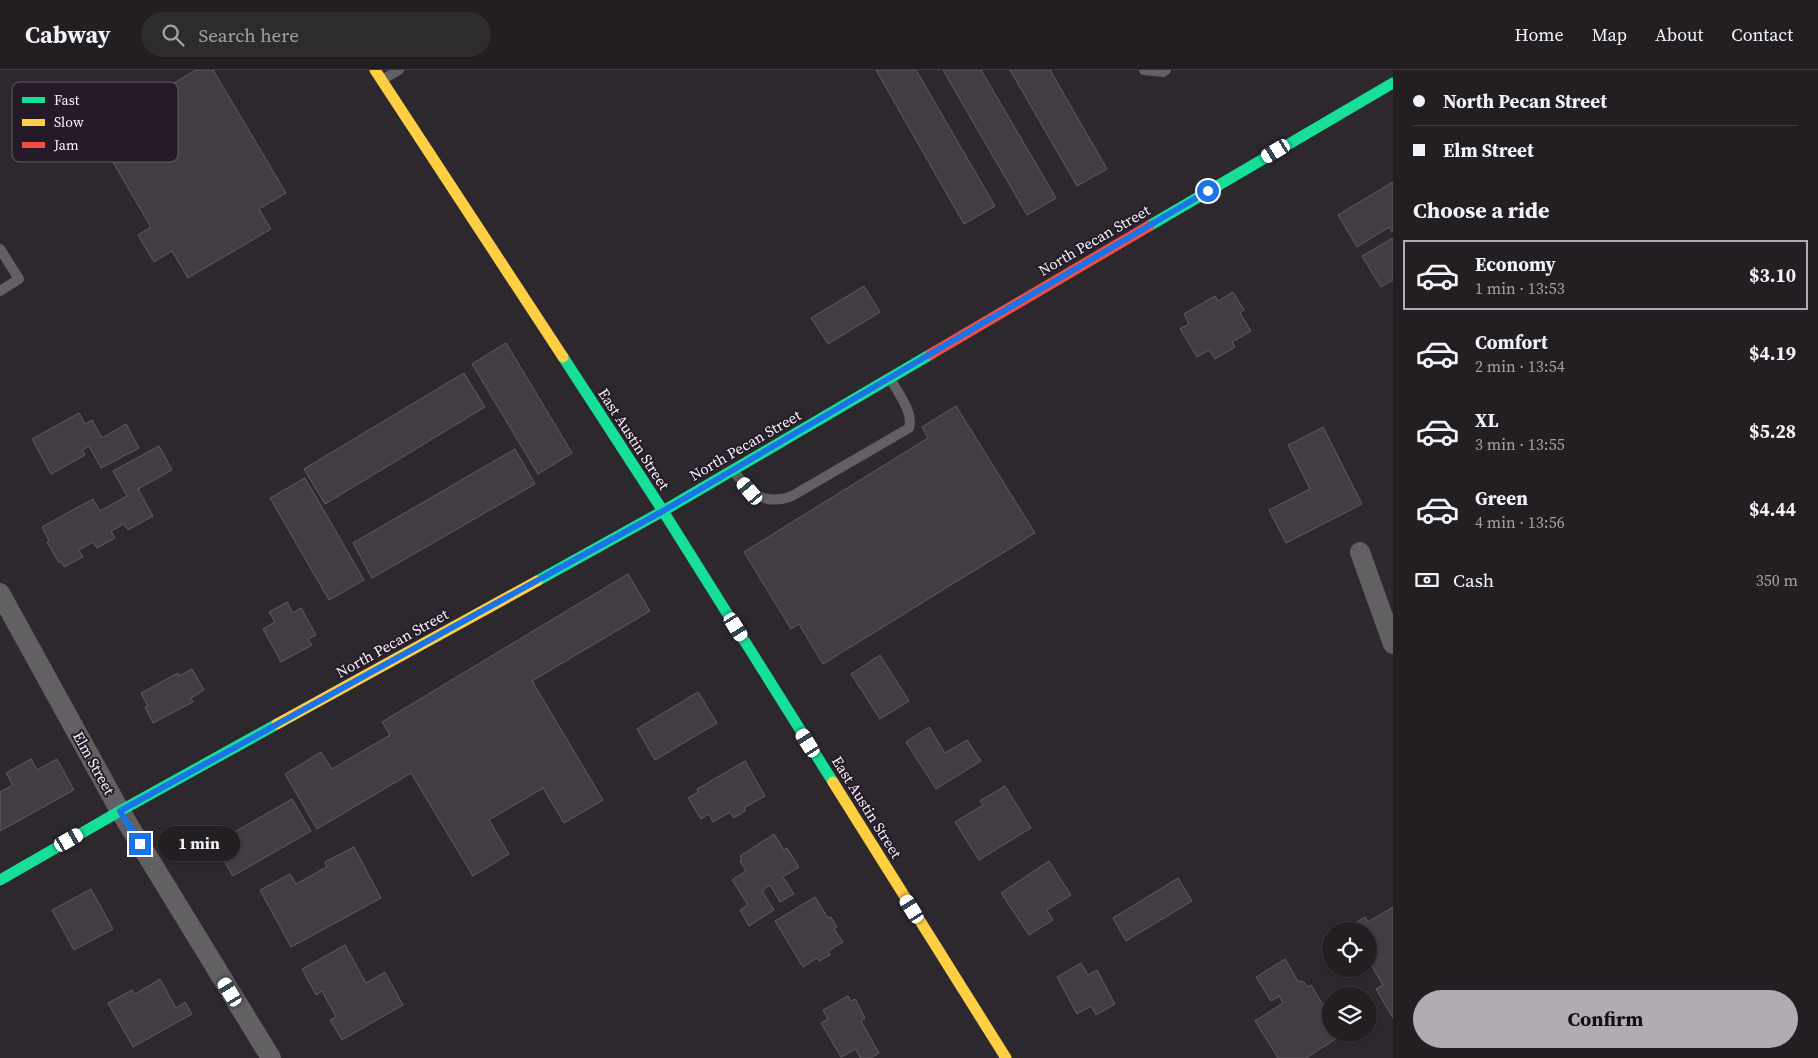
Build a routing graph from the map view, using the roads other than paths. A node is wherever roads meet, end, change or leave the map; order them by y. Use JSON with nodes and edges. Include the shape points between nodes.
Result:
{"nodes":[{"id":1,"x":375,"y":70,"type":"edge"},
{"id":2,"x":399,"y":70,"type":"edge"},
{"id":3,"x":1144,"y":70,"type":"edge"},
{"id":4,"x":1166,"y":70,"type":"edge"},
{"id":5,"x":381,"y":80,"type":"junction"},
{"id":6,"x":1393,"y":82,"type":"edge"},
{"id":7,"x":0,"y":248,"type":"edge"},
{"id":8,"x":0,"y":291,"type":"edge"},
{"id":9,"x":890,"y":378,"type":"junction"},
{"id":10,"x":732,"y":470,"type":"junction"},
{"id":11,"x":663,"y":511,"type":"junction"},
{"id":12,"x":1360,"y":552,"type":"dead end"},
{"id":13,"x":0,"y":593,"type":"edge"},
{"id":14,"x":1393,"y":644,"type":"edge"},
{"id":15,"x":120,"y":811,"type":"junction"},
{"id":16,"x":0,"y":880,"type":"edge"},
{"id":17,"x":270,"y":1058,"type":"edge"},
{"id":18,"x":1006,"y":1058,"type":"edge"}],
"edges":[{"from":1,"to":5,"type":"street","name":"East Austin Street"},
{"from":2,"to":5,"type":"lane"},
{"from":3,"to":4,"type":"lane"},
{"from":5,"to":11,"type":"street","name":"East Austin Street"},
{"from":6,"to":9,"type":"street","name":"North Pecan Street"},
{"from":7,"to":8,"type":"lane","via":[[19,279]]},
{"from":9,"to":10,"type":"street","name":"North Pecan Street"},
{"from":9,"to":10,"type":"lane","via":[[911,421],[909,428],[901,433],[778,501],[750,491]]},
{"from":10,"to":11,"type":"street","name":"North Pecan Street"},
{"from":11,"to":15,"type":"street","name":"North Pecan Street"},
{"from":11,"to":18,"type":"street","name":"East Austin Street"},
{"from":12,"to":14,"type":"street"},
{"from":13,"to":15,"type":"street","name":"Elm Street"},
{"from":15,"to":16,"type":"street","name":"North Pecan Street"},
{"from":15,"to":17,"type":"street","name":"Elm Street"}]}
